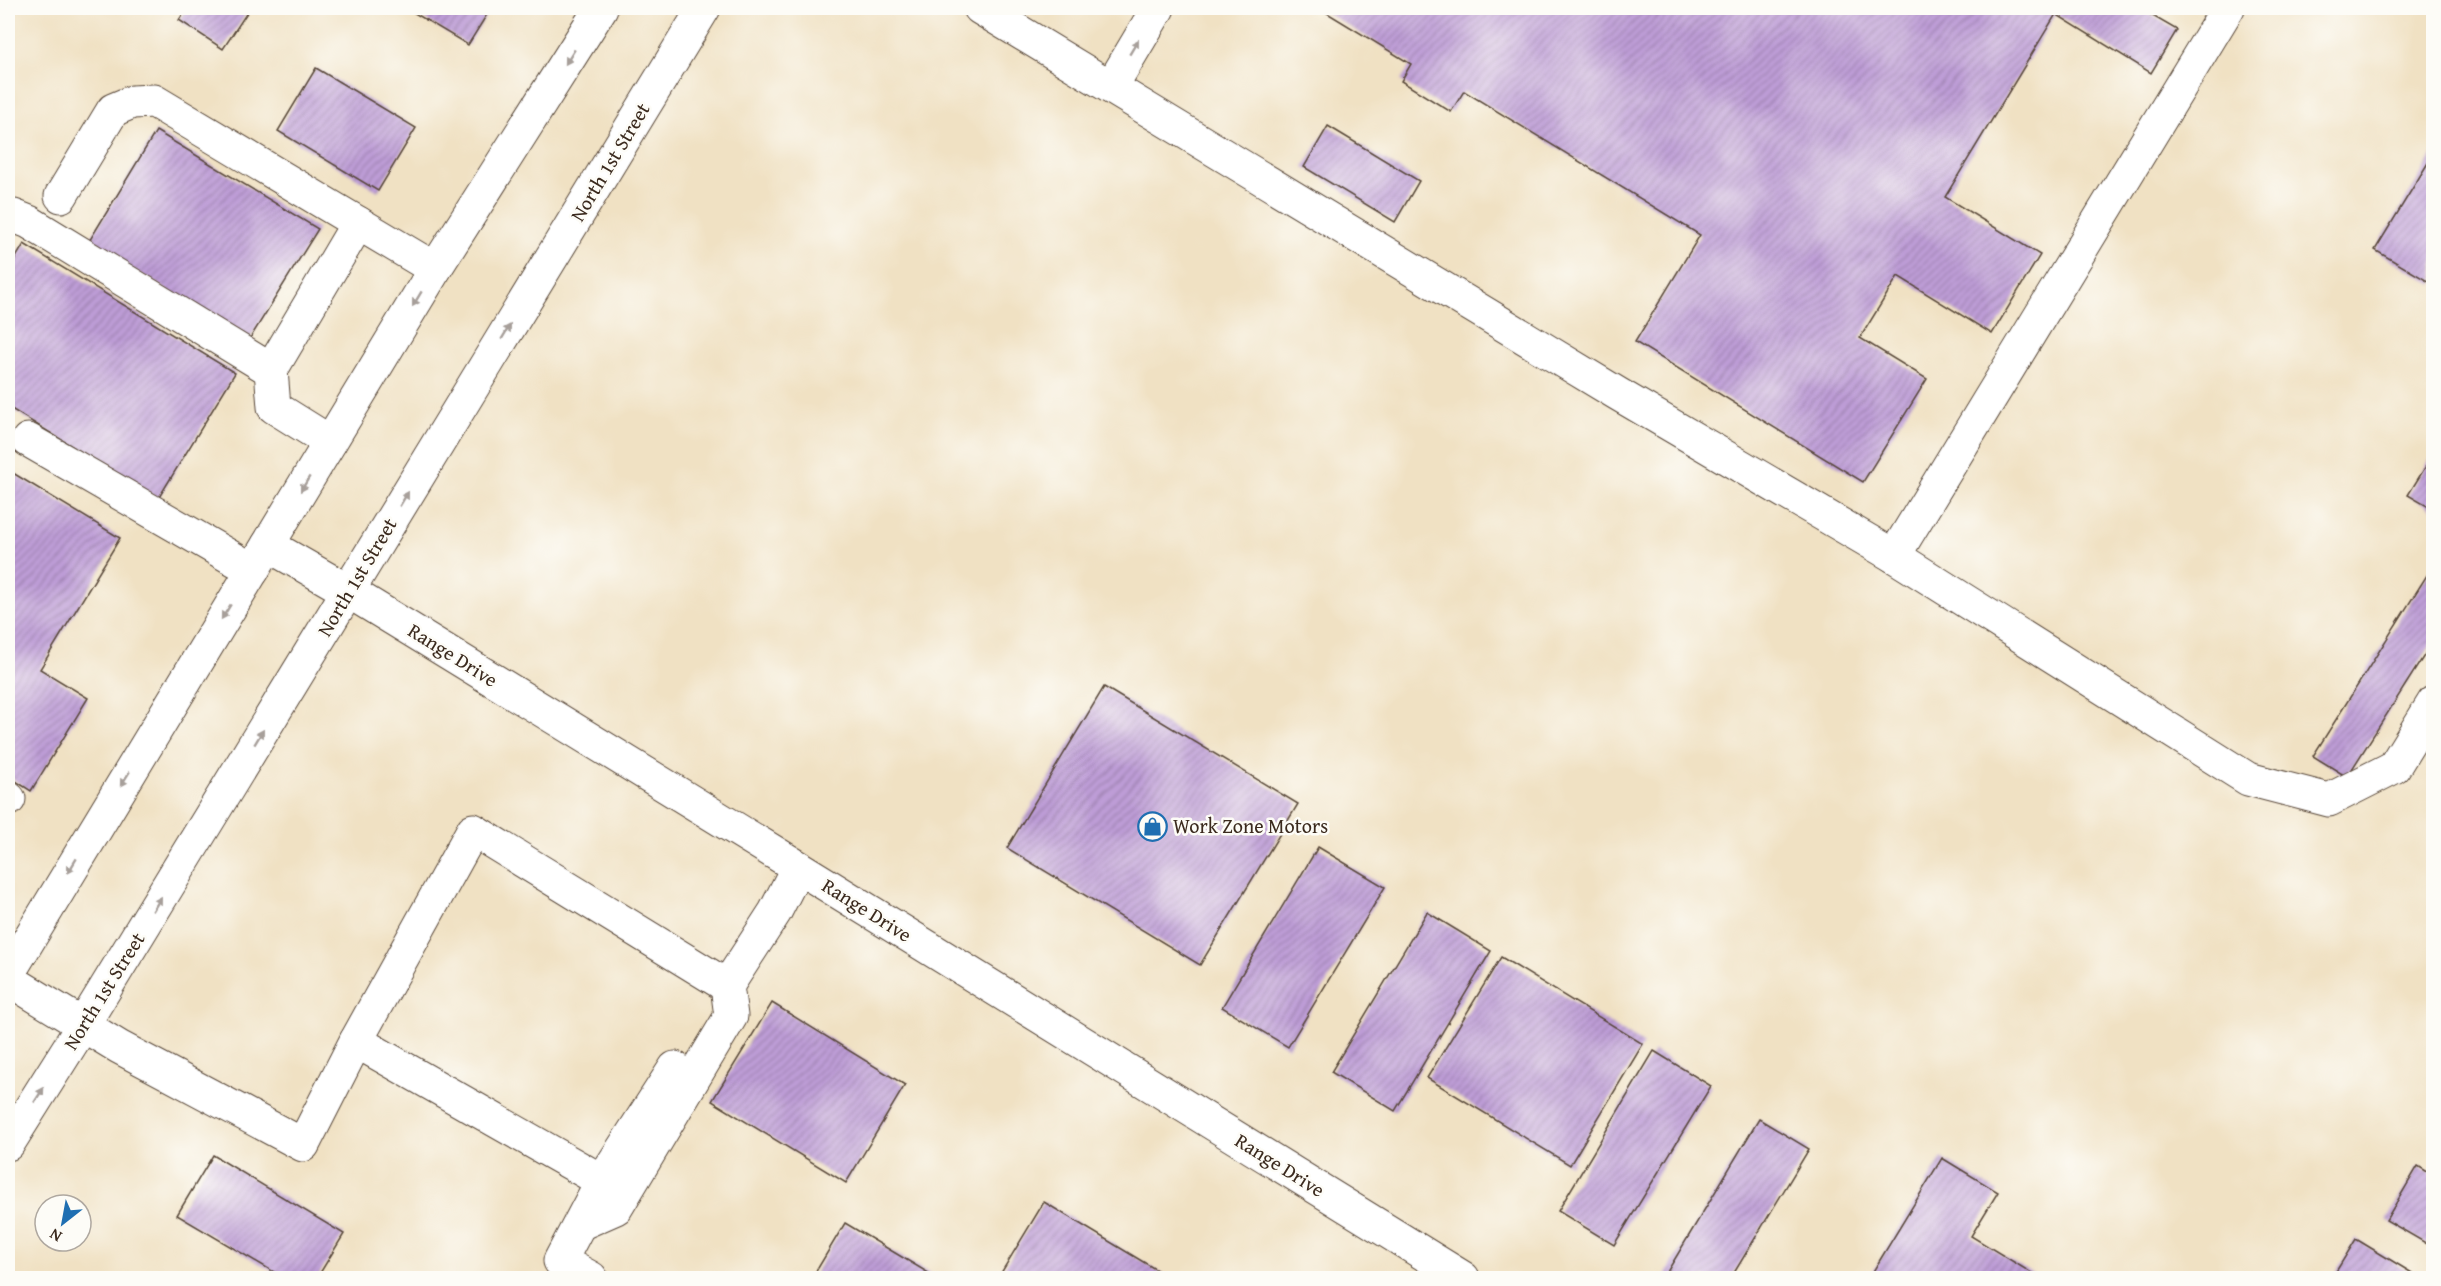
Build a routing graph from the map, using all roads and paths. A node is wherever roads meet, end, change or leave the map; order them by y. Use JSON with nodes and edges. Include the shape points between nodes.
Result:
{"nodes":[{"id":1,"x":601,"y":8,"type":"edge"},
{"id":2,"x":704,"y":8,"type":"edge"},
{"id":3,"x":1158,"y":8,"type":"edge"},
{"id":4,"x":2228,"y":8,"type":"edge"},
{"id":5,"x":1000,"y":13,"type":"edge"},
{"id":6,"x":1110,"y":87,"type":"junction"},
{"id":7,"x":61,"y":196,"type":"dead end"},
{"id":8,"x":8,"y":218,"type":"edge"},
{"id":9,"x":358,"y":223,"type":"junction"},
{"id":10,"x":435,"y":269,"type":"junction"},
{"id":11,"x":271,"y":370,"type":"junction"},
{"id":12,"x":28,"y":440,"type":"dead end"},
{"id":13,"x":330,"y":442,"type":"junction"},
{"id":14,"x":1894,"y":556,"type":"junction"},
{"id":15,"x":260,"y":557,"type":"junction"},
{"id":16,"x":348,"y":591,"type":"junction"},
{"id":17,"x":2433,"y":702,"type":"edge"},
{"id":18,"x":798,"y":867,"type":"junction"},
{"id":19,"x":8,"y":974,"type":"edge"},
{"id":20,"x":8,"y":979,"type":"edge"},
{"id":21,"x":727,"y":986,"type":"junction"},
{"id":22,"x":83,"y":1025,"type":"junction"},
{"id":23,"x":356,"y":1041,"type":"junction"},
{"id":24,"x":8,"y":1144,"type":"edge"},
{"id":25,"x":602,"y":1181,"type":"junction"},
{"id":26,"x":582,"y":1223,"type":"junction"},
{"id":27,"x":591,"y":1278,"type":"edge"},
{"id":28,"x":1463,"y":1278,"type":"edge"}],
"edges":[{"from":1,"to":10,"type":"main road","one_way":true},
{"from":16,"to":2,"type":"main road","name":"North 1st Street","one_way":true},
{"from":6,"to":3,"type":"main road","one_way":true},
{"from":4,"to":14,"type":"main road"},
{"from":5,"to":6,"type":"main road"},
{"from":6,"to":14,"type":"main road"},
{"from":7,"to":9,"type":"main road","via":[[113,110],[132,102],[154,101]]},
{"from":8,"to":11,"type":"main road","via":[[14,216],[29,222]]},
{"from":9,"to":10,"type":"main road"},
{"from":9,"to":11,"type":"main road"},
{"from":10,"to":13,"type":"main road","one_way":true},
{"from":11,"to":13,"type":"main road","via":[[274,407]]},
{"from":12,"to":15,"type":"main road","name":"Range Drive"},
{"from":13,"to":15,"type":"main road","one_way":true},
{"from":14,"to":17,"type":"main road","via":[[2248,779],[2329,800],[2394,767]]},
{"from":15,"to":16,"type":"main road","name":"Range Drive"},
{"from":15,"to":19,"type":"main road","one_way":true},
{"from":16,"to":18,"type":"main road","name":"Range Drive"},
{"from":22,"to":16,"type":"main road","name":"North 1st Street","one_way":true},
{"from":18,"to":21,"type":"main road","via":[[775,912]]},
{"from":18,"to":28,"type":"main road","name":"Range Drive"},
{"from":20,"to":22,"type":"main road"},
{"from":21,"to":23,"type":"main road","via":[[473,830]]},
{"from":21,"to":25,"type":"main road"},
{"from":21,"to":26,"type":"main road","via":[[731,1016],[616,1208]]},
{"from":22,"to":23,"type":"main road","via":[[303,1145]]},
{"from":24,"to":22,"type":"main road","name":"North 1st Street","one_way":true},
{"from":23,"to":25,"type":"main road"},
{"from":25,"to":26,"type":"main road"},
{"from":26,"to":27,"type":"main road","via":[[560,1261]]}]}
